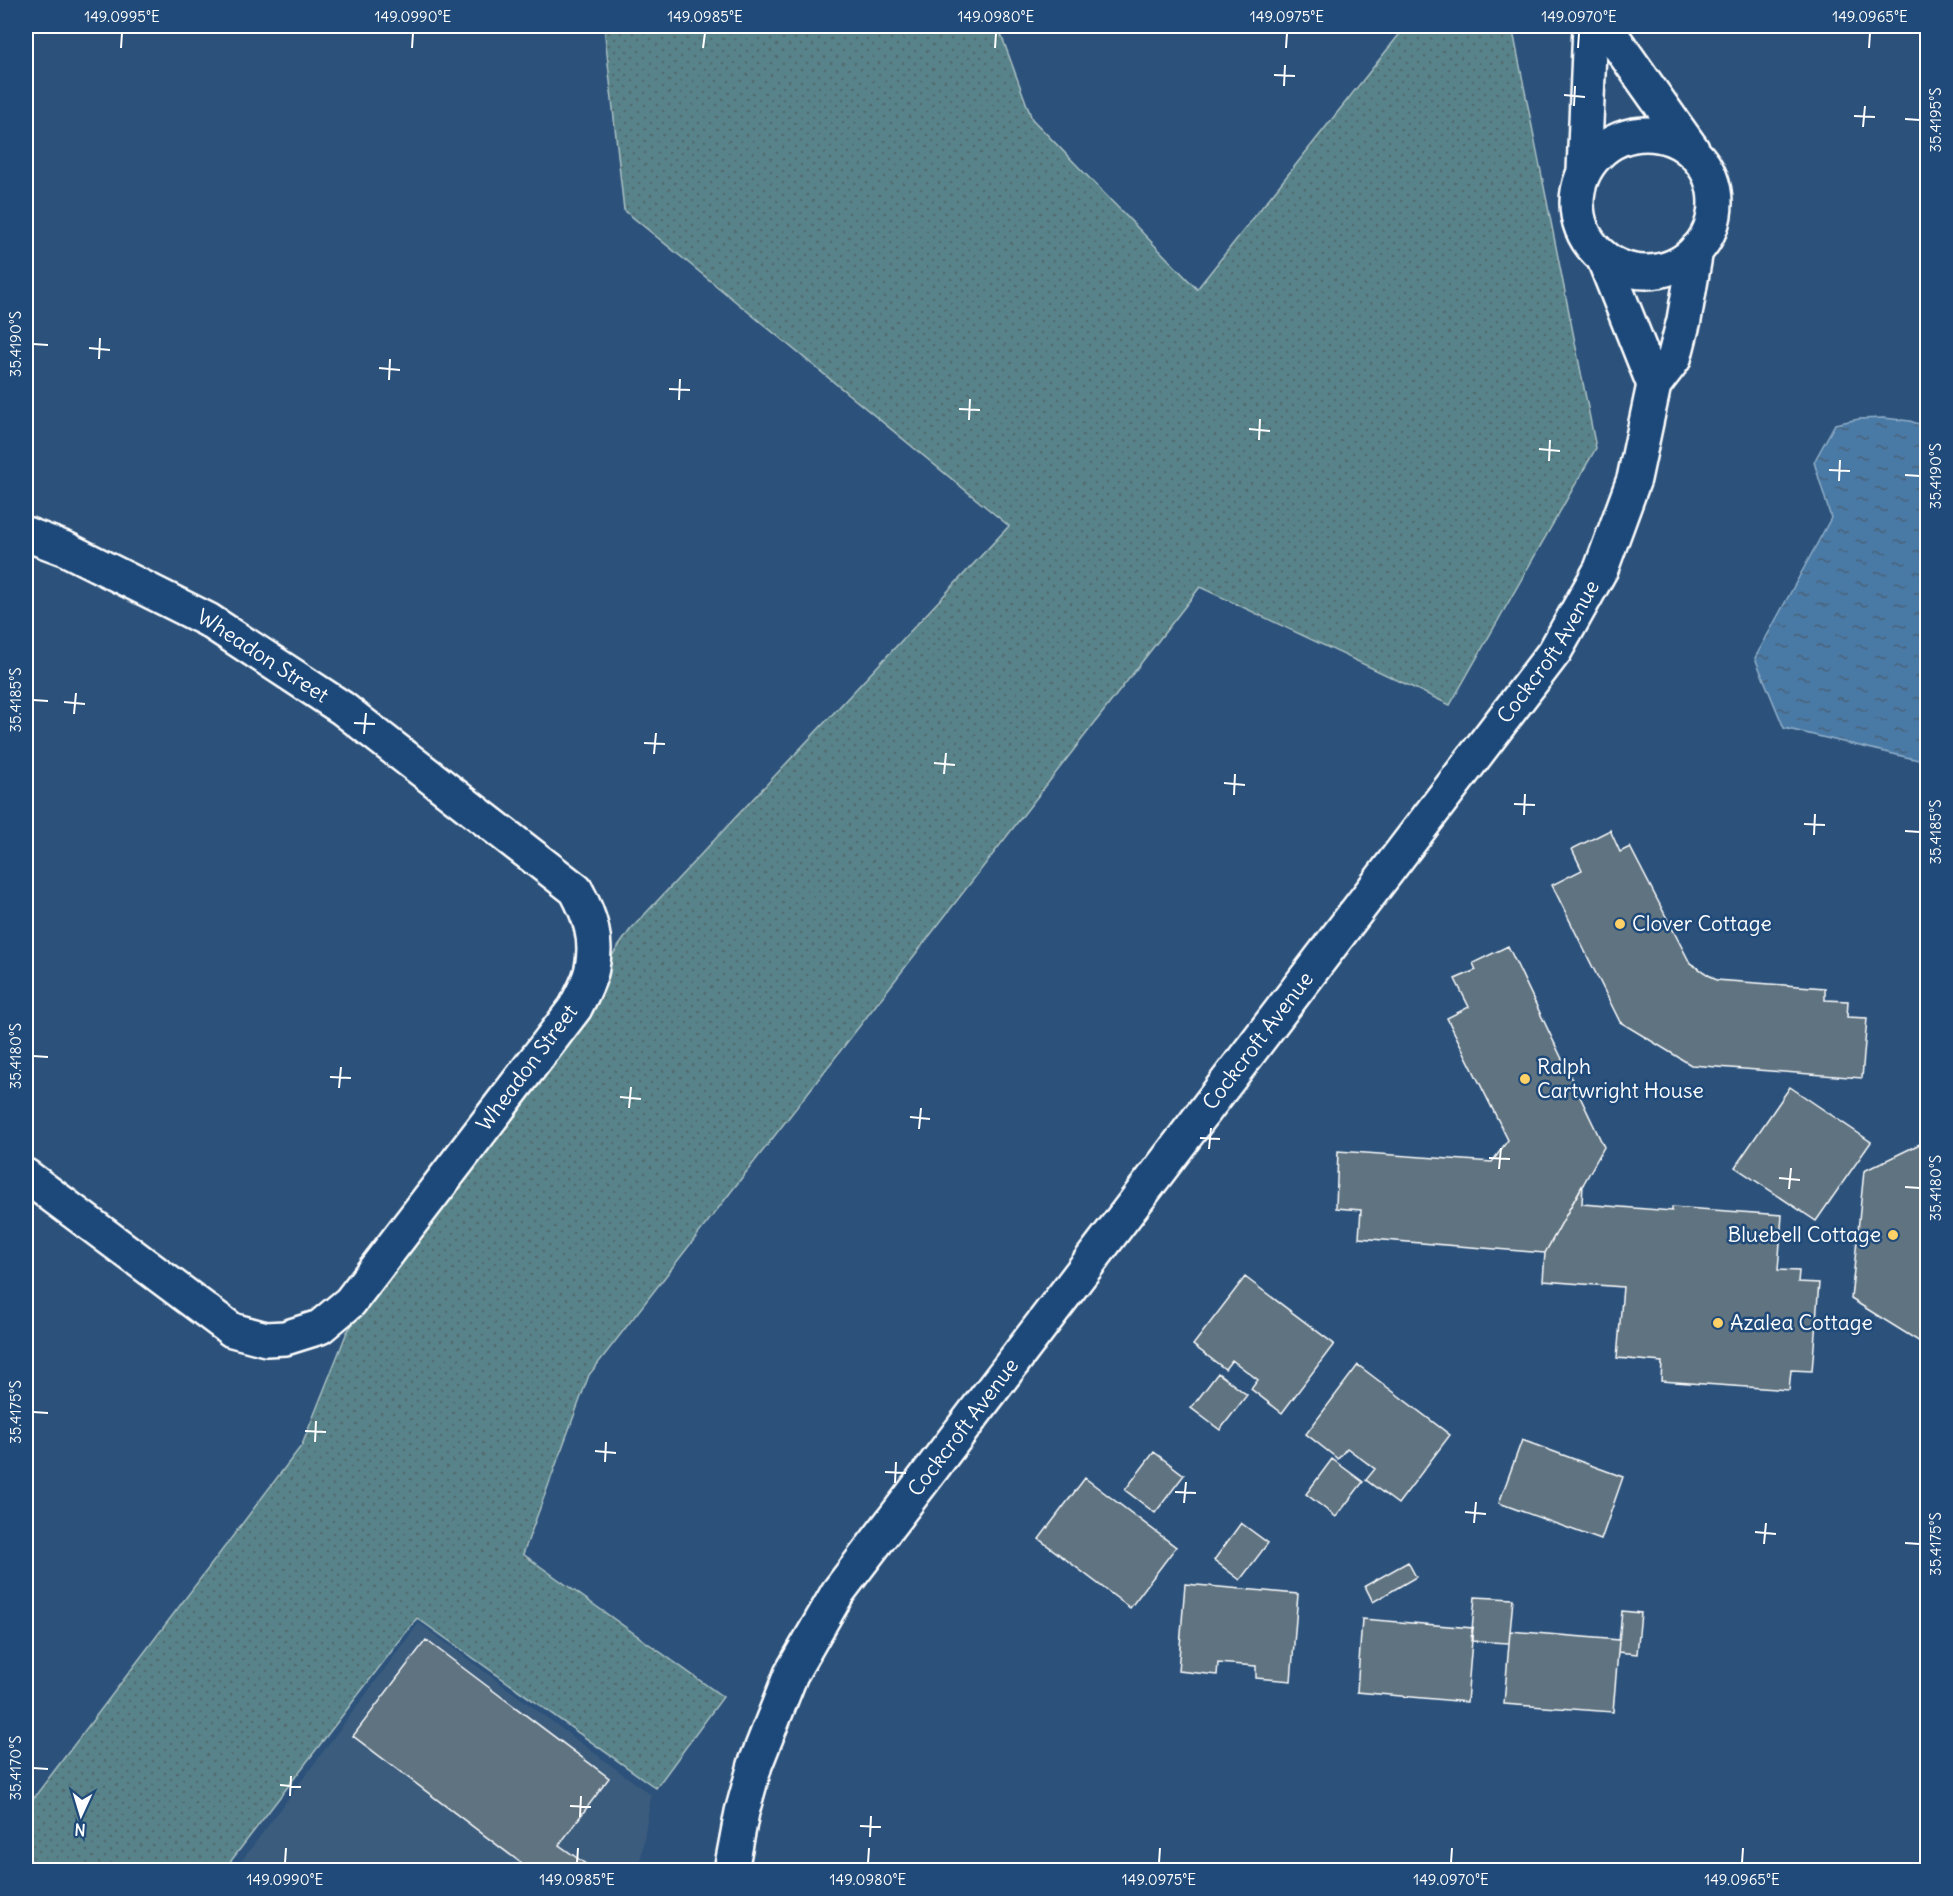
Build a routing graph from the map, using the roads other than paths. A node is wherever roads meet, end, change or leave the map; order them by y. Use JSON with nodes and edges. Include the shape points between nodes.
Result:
{"nodes":[{"id":1,"x":1590,"y":26,"type":"edge"},
{"id":2,"x":1605,"y":26,"type":"edge"},
{"id":3,"x":1697,"y":156,"type":"junction"},
{"id":4,"x":1584,"y":171,"type":"junction"},
{"id":5,"x":1696,"y":250,"type":"junction"},
{"id":6,"x":1603,"y":257,"type":"junction"},
{"id":7,"x":1654,"y":385,"type":"junction"},
{"id":8,"x":26,"y":534,"type":"edge"},
{"id":9,"x":26,"y":1176,"type":"edge"},
{"id":10,"x":731,"y":1870,"type":"edge"}],
"edges":[{"from":1,"to":4,"type":"street"},
{"from":2,"to":3,"type":"street"},
{"from":3,"to":4,"type":"street","via":[[1666,137],[1630,135],[1608,144]]},
{"from":3,"to":5,"type":"street","via":[[1711,180],[1715,203],[1712,224]]},
{"from":4,"to":6,"type":"street","via":[[1577,194],[1578,217],[1587,240]]},
{"from":5,"to":6,"type":"street","via":[[1668,268],[1646,272],[1623,268]]},
{"from":5,"to":7,"type":"street","name":"Cockcroft Avenue","via":[[1674,358]]},
{"from":6,"to":7,"type":"street"},
{"from":7,"to":10,"type":"street","name":"Cockcroft Avenue","via":[[1634,479],[1601,569],[1555,651],[838,1592],[791,1674],[755,1765]]},
{"from":8,"to":9,"type":"street","name":"Wheadon Street","via":[[66,549],[208,620],[342,708],[576,890],[589,913],[594,942],[592,970],[575,1008],[350,1302],[320,1327],[285,1338],[266,1339],[232,1330]]}]}
